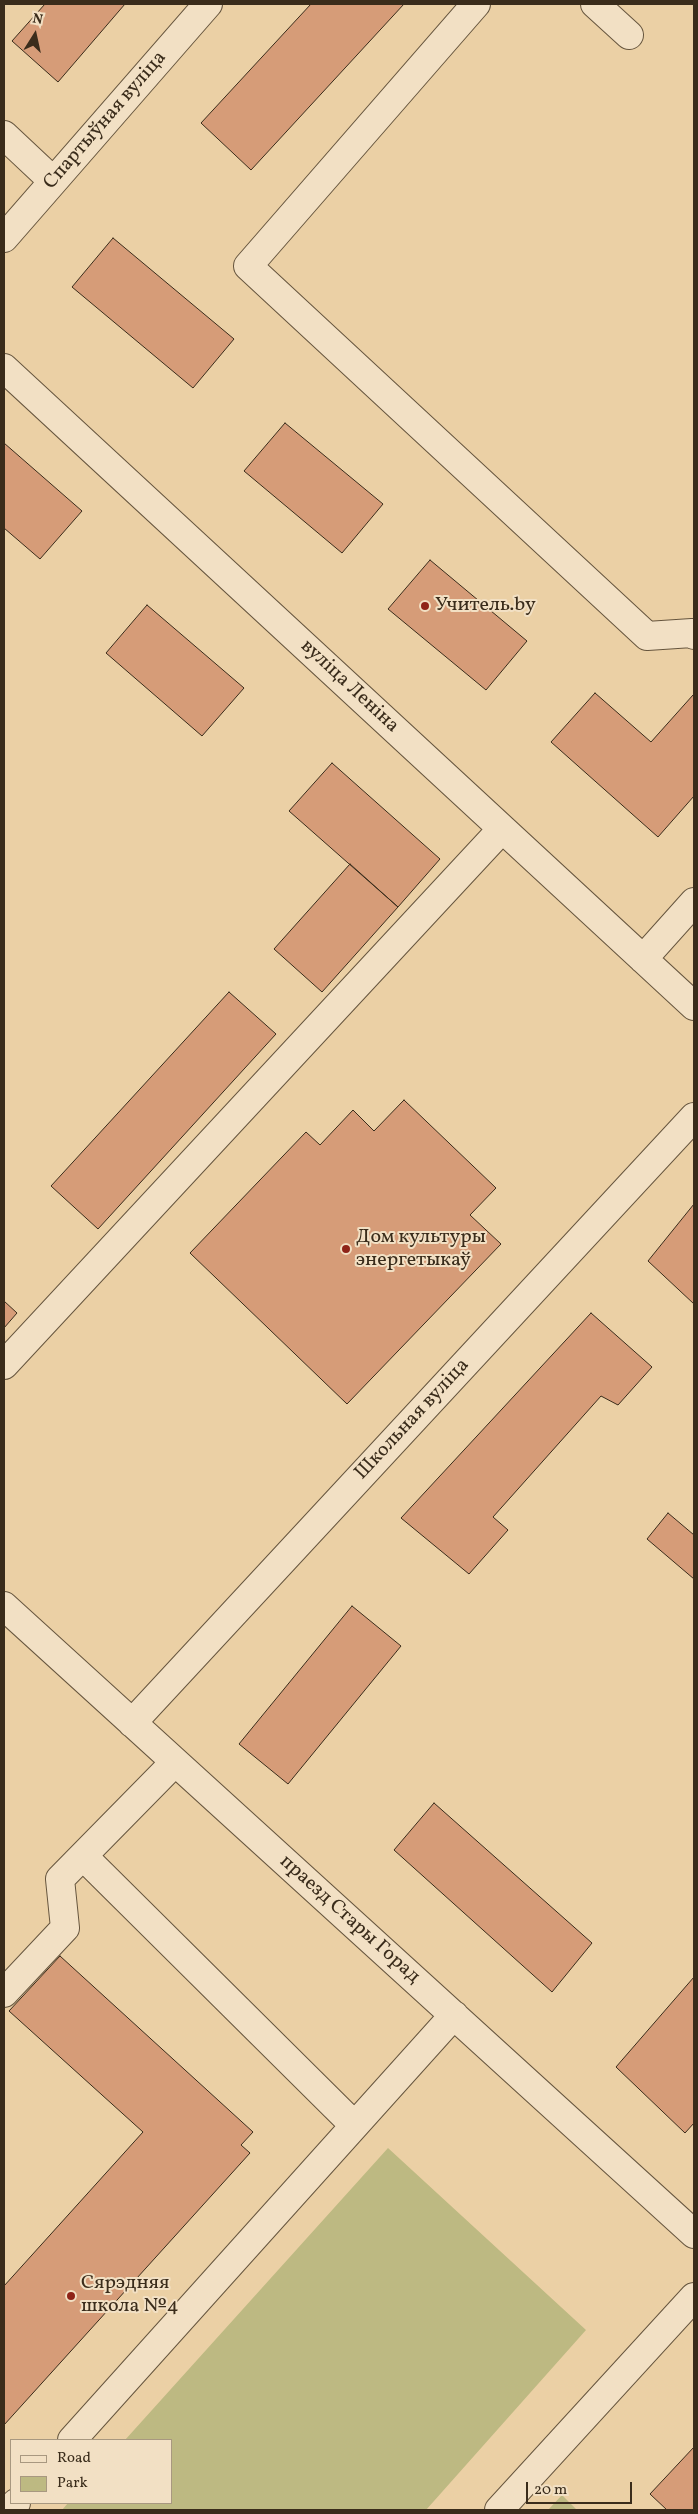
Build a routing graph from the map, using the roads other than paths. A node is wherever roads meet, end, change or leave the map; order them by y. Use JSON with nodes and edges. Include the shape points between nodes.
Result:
{"nodes":[{"id":1,"x":208,"y":4,"type":"edge"},
{"id":2,"x":476,"y":4,"type":"edge"},
{"id":3,"x":595,"y":4,"type":"edge"},
{"id":4,"x":629,"y":35,"type":"dead end"},
{"id":5,"x":4,"y":135,"type":"edge"},
{"id":6,"x":54,"y":181,"type":"junction"},
{"id":7,"x":4,"y":238,"type":"edge"},
{"id":8,"x":4,"y":368,"type":"edge"},
{"id":9,"x":694,"y":635,"type":"edge"},
{"id":10,"x":502,"y":828,"type":"junction"},
{"id":11,"x":694,"y":902,"type":"edge"},
{"id":12,"x":643,"y":959,"type":"junction"},
{"id":13,"x":694,"y":1006,"type":"edge"},
{"id":14,"x":694,"y":1117,"type":"edge"},
{"id":15,"x":4,"y":1364,"type":"edge"},
{"id":16,"x":4,"y":1606,"type":"edge"},
{"id":17,"x":132,"y":1723,"type":"junction"},
{"id":18,"x":175,"y":1762,"type":"junction"},
{"id":19,"x":82,"y":1856,"type":"junction"},
{"id":20,"x":4,"y":1993,"type":"edge"},
{"id":21,"x":454,"y":2015,"type":"junction"},
{"id":22,"x":354,"y":2125,"type":"junction"},
{"id":23,"x":694,"y":2234,"type":"edge"},
{"id":24,"x":694,"y":2297,"type":"edge"},
{"id":25,"x":73,"y":2439,"type":"edge"},
{"id":26,"x":499,"y":2510,"type":"edge"}],
"edges":[{"from":1,"to":6,"type":"street","name":"Спартыўная вуліца"},
{"from":2,"to":9,"type":"street","via":[[248,266],[646,636]]},
{"from":3,"to":4,"type":"street"},
{"from":5,"to":6,"type":"street"},
{"from":6,"to":7,"type":"street","name":"Спартыўная вуліца"},
{"from":8,"to":10,"type":"street","name":"вуліца Леніна"},
{"from":10,"to":12,"type":"street","name":"вуліца Леніна"},
{"from":10,"to":15,"type":"street"},
{"from":11,"to":12,"type":"street"},
{"from":12,"to":13,"type":"street","name":"вуліца Леніна"},
{"from":14,"to":17,"type":"street","name":"Школьная вуліца"},
{"from":16,"to":17,"type":"street","name":"праезд Стары Горад"},
{"from":17,"to":18,"type":"street","name":"праезд Стары Горад"},
{"from":18,"to":19,"type":"street"},
{"from":18,"to":21,"type":"street","name":"праезд Стары Горад"},
{"from":19,"to":20,"type":"street","via":[[60,1879],[65,1928]]},
{"from":19,"to":22,"type":"street"},
{"from":21,"to":22,"type":"street"},
{"from":21,"to":23,"type":"street","name":"праезд Стары Горад"},
{"from":22,"to":25,"type":"street"},
{"from":24,"to":26,"type":"street"}]}
